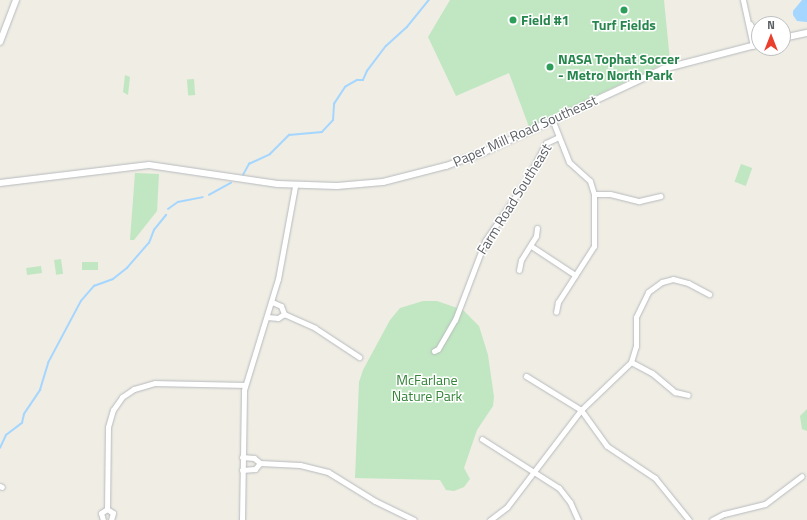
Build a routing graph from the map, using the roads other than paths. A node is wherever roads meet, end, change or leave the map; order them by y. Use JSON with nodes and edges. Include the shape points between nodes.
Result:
{"nodes":[{"id":1,"x":16,"y":0,"type":"edge"},
{"id":2,"x":743,"y":0,"type":"edge"},
{"id":3,"x":751,"y":27,"type":"edge"},
{"id":4,"x":807,"y":33,"type":"edge"},
{"id":5,"x":791,"y":36,"type":"edge"},
{"id":6,"x":0,"y":42,"type":"edge"},
{"id":7,"x":751,"y":46,"type":"edge"},
{"id":8,"x":552,"y":119,"type":"junction"},
{"id":9,"x":559,"y":137,"type":"junction"},
{"id":10,"x":0,"y":183,"type":"edge"},
{"id":11,"x":295,"y":186,"type":"junction"},
{"id":12,"x":594,"y":194,"type":"junction"},
{"id":13,"x":660,"y":196,"type":"dead end"},
{"id":14,"x":537,"y":228,"type":"dead end"},
{"id":15,"x":531,"y":246,"type":"junction"},
{"id":16,"x":520,"y":270,"type":"dead end"},
{"id":17,"x":673,"y":273,"type":"dead end"},
{"id":18,"x":575,"y":275,"type":"junction"},
{"id":19,"x":673,"y":279,"type":"junction"},
{"id":20,"x":709,"y":294,"type":"dead end"},
{"id":21,"x":272,"y":302,"type":"junction"},
{"id":22,"x":556,"y":312,"type":"dead end"},
{"id":23,"x":284,"y":314,"type":"junction"},
{"id":24,"x":268,"y":317,"type":"junction"},
{"id":25,"x":434,"y":351,"type":"dead end"},
{"id":26,"x":359,"y":357,"type":"dead end"},
{"id":27,"x":631,"y":362,"type":"junction"},
{"id":28,"x":526,"y":376,"type":"dead end"},
{"id":29,"x":245,"y":385,"type":"junction"},
{"id":30,"x":688,"y":395,"type":"dead end"},
{"id":31,"x":581,"y":410,"type":"junction"},
{"id":32,"x":482,"y":439,"type":"dead end"},
{"id":33,"x":242,"y":457,"type":"junction"},
{"id":34,"x":260,"y":463,"type":"junction"},
{"id":35,"x":242,"y":470,"type":"junction"},
{"id":36,"x":534,"y":471,"type":"junction"},
{"id":37,"x":802,"y":476,"type":"dead end"},
{"id":38,"x":107,"y":509,"type":"junction"},
{"id":39,"x":103,"y":520,"type":"edge"},
{"id":40,"x":111,"y":520,"type":"edge"},
{"id":41,"x":242,"y":520,"type":"edge"},
{"id":42,"x":414,"y":520,"type":"edge"},
{"id":43,"x":490,"y":520,"type":"edge"},
{"id":44,"x":578,"y":520,"type":"edge"},
{"id":45,"x":689,"y":520,"type":"edge"},
{"id":46,"x":712,"y":520,"type":"edge"}],
"edges":[{"from":1,"to":6,"type":"street"},
{"from":2,"to":3,"type":"street"},
{"from":4,"to":5,"type":"street"},
{"from":7,"to":8,"type":"street","name":"Paper Mill Road Southeast","via":[[663,69]]},
{"from":8,"to":9,"type":"street"},
{"from":8,"to":11,"type":"street","name":"Paper Mill Road Southeast","via":[[482,152],[420,174],[375,184]]},
{"from":9,"to":12,"type":"street","via":[[569,162],[590,181]]},
{"from":9,"to":25,"type":"street","name":"Farm Road Southeast","via":[[546,143],[526,181],[485,241],[454,320],[438,349]]},
{"from":10,"to":11,"type":"street","name":"Paper Mill Road Southeast","via":[[148,165],[183,168],[252,182]]},
{"from":11,"to":21,"type":"street"},
{"from":12,"to":13,"type":"street","via":[[644,202]]},
{"from":12,"to":18,"type":"street","via":[[594,246]]},
{"from":14,"to":15,"type":"street"},
{"from":15,"to":16,"type":"street","via":[[521,260]]},
{"from":15,"to":18,"type":"street"},
{"from":17,"to":19,"type":"street"},
{"from":18,"to":22,"type":"street","via":[[558,302]]},
{"from":19,"to":20,"type":"street","via":[[688,283]]},
{"from":19,"to":27,"type":"street","via":[[652,288],[640,305],[636,317],[636,346]]},
{"from":21,"to":23,"type":"street","via":[[281,306]]},
{"from":21,"to":24,"type":"street"},
{"from":23,"to":24,"type":"street","via":[[278,318]]},
{"from":23,"to":26,"type":"street","via":[[315,328]]},
{"from":24,"to":29,"type":"street"},
{"from":27,"to":30,"type":"street","via":[[652,373],[675,392]]},
{"from":27,"to":31,"type":"street"},
{"from":28,"to":31,"type":"street"},
{"from":29,"to":33,"type":"street"},
{"from":29,"to":38,"type":"street","via":[[155,383],[134,389],[122,397],[113,410],[108,427]]},
{"from":31,"to":36,"type":"street"},
{"from":31,"to":45,"type":"street","via":[[607,446],[655,478]]},
{"from":32,"to":36,"type":"street"},
{"from":33,"to":34,"type":"street","via":[[254,458]]},
{"from":33,"to":35,"type":"street"},
{"from":34,"to":35,"type":"street","via":[[255,469]]},
{"from":34,"to":42,"type":"street","via":[[300,465],[328,472],[375,501]]},
{"from":35,"to":41,"type":"street"},
{"from":36,"to":43,"type":"street","via":[[507,507]]},
{"from":36,"to":44,"type":"street","via":[[559,488],[570,502]]},
{"from":37,"to":46,"type":"street","via":[[769,502],[724,514]]},
{"from":38,"to":39,"type":"street","via":[[101,513]]},
{"from":38,"to":40,"type":"street","via":[[113,513]]}]}
